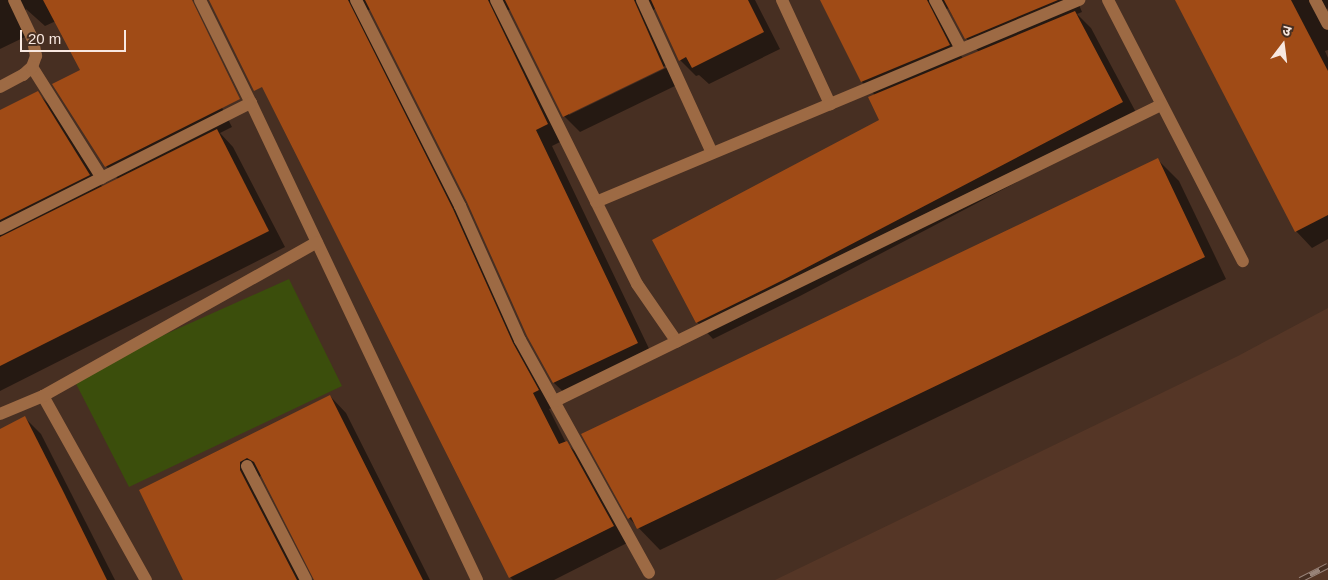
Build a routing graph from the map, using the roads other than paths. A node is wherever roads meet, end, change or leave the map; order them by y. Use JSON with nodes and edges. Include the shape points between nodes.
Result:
{"nodes":[{"id":1,"x":14,"y":0,"type":"edge"},
{"id":2,"x":200,"y":0,"type":"edge"},
{"id":3,"x":356,"y":0,"type":"edge"},
{"id":4,"x":496,"y":0,"type":"edge"},
{"id":5,"x":642,"y":0,"type":"edge"},
{"id":6,"x":782,"y":0,"type":"edge"},
{"id":7,"x":935,"y":0,"type":"edge"},
{"id":8,"x":1079,"y":0,"type":"edge"},
{"id":9,"x":1108,"y":0,"type":"edge"},
{"id":10,"x":1315,"y":0,"type":"edge"},
{"id":11,"x":1328,"y":24,"type":"edge"},
{"id":12,"x":961,"y":49,"type":"junction"},
{"id":13,"x":32,"y":67,"type":"junction"},
{"id":14,"x":0,"y":87,"type":"edge"},
{"id":15,"x":251,"y":103,"type":"junction"},
{"id":16,"x":830,"y":104,"type":"junction"},
{"id":17,"x":1161,"y":105,"type":"junction"},
{"id":18,"x":712,"y":154,"type":"junction"},
{"id":19,"x":102,"y":178,"type":"junction"},
{"id":20,"x":596,"y":202,"type":"junction"},
{"id":21,"x":0,"y":229,"type":"edge"},
{"id":22,"x":317,"y":242,"type":"junction"},
{"id":23,"x":1242,"y":261,"type":"dead end"},
{"id":24,"x":677,"y":342,"type":"junction"},
{"id":25,"x":43,"y":396,"type":"junction"},
{"id":26,"x":555,"y":401,"type":"junction"},
{"id":27,"x":0,"y":414,"type":"edge"},
{"id":28,"x":247,"y":466,"type":"dead end"},
{"id":29,"x":649,"y":573,"type":"dead end"},
{"id":30,"x":146,"y":580,"type":"edge"},
{"id":31,"x":306,"y":580,"type":"edge"},
{"id":32,"x":478,"y":580,"type":"edge"}],
"edges":[{"from":1,"to":13,"type":"street","via":[[33,40],[36,56]]},
{"from":2,"to":15,"type":"street"},
{"from":3,"to":26,"type":"street","via":[[460,206],[520,340]]},
{"from":4,"to":20,"type":"street"},
{"from":5,"to":18,"type":"street"},
{"from":6,"to":16,"type":"street"},
{"from":7,"to":12,"type":"street"},
{"from":8,"to":12,"type":"street"},
{"from":9,"to":17,"type":"street"},
{"from":10,"to":11,"type":"street"},
{"from":12,"to":16,"type":"street"},
{"from":13,"to":14,"type":"street"},
{"from":13,"to":19,"type":"street"},
{"from":15,"to":19,"type":"street"},
{"from":15,"to":22,"type":"street"},
{"from":16,"to":18,"type":"street"},
{"from":17,"to":23,"type":"street"},
{"from":17,"to":24,"type":"street"},
{"from":18,"to":20,"type":"street"},
{"from":19,"to":21,"type":"street"},
{"from":20,"to":24,"type":"street","via":[[637,284]]},
{"from":22,"to":25,"type":"street"},
{"from":22,"to":32,"type":"street"},
{"from":24,"to":26,"type":"street"},
{"from":25,"to":27,"type":"street"},
{"from":25,"to":30,"type":"street"},
{"from":26,"to":29,"type":"street"},
{"from":28,"to":31,"type":"street"}]}
